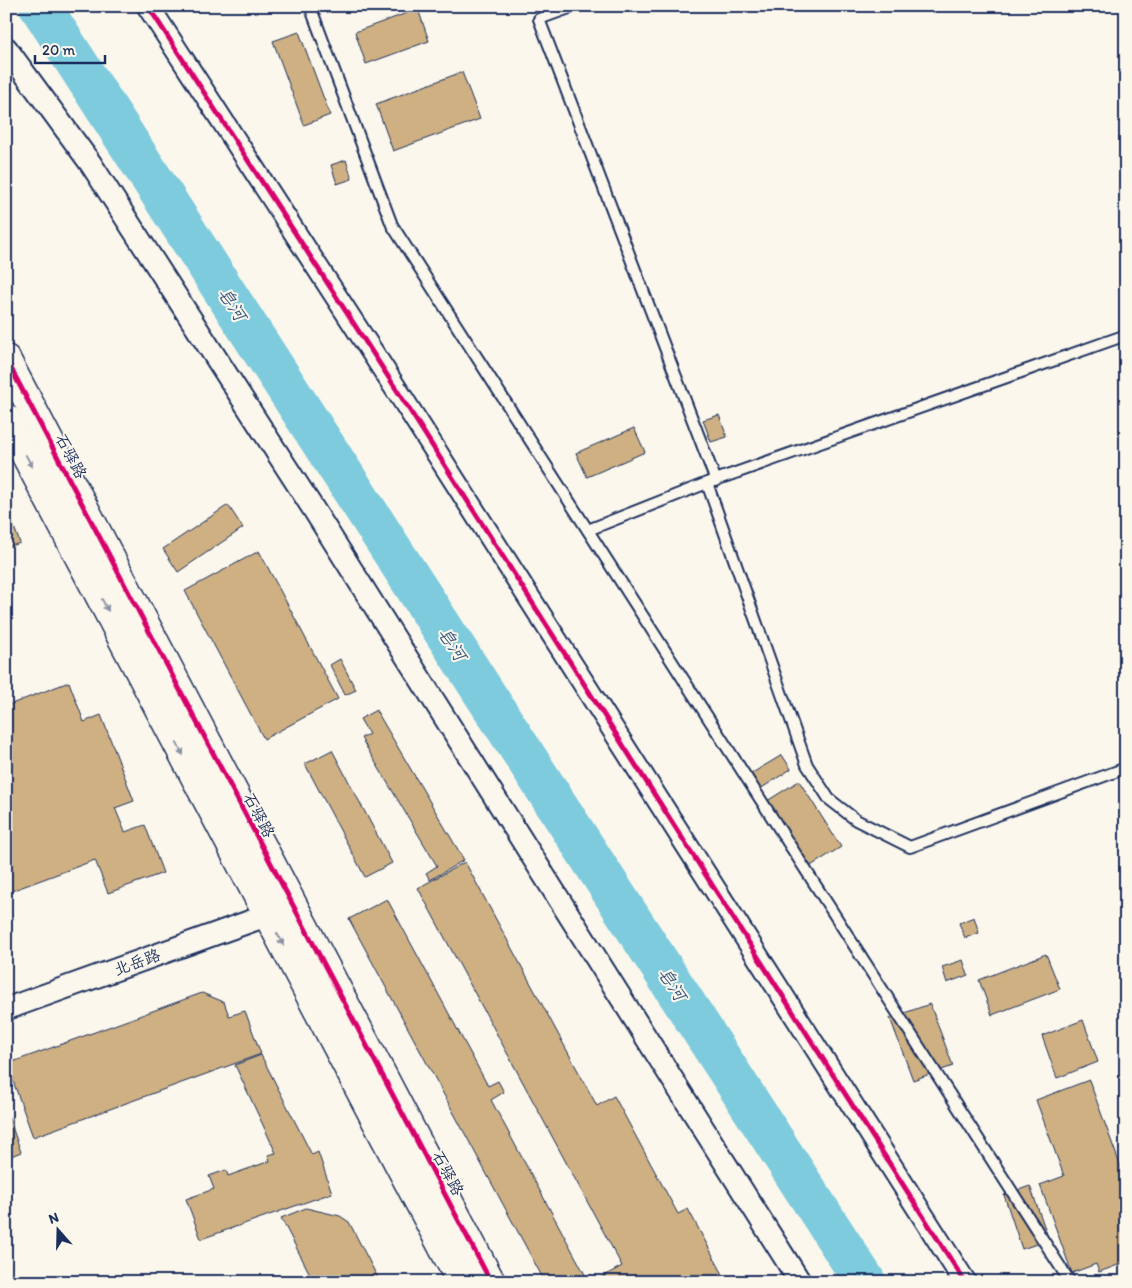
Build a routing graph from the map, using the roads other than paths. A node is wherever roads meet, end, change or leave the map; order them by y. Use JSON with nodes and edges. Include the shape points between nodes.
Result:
{"nodes":[{"id":1,"x":148,"y":6,"type":"edge"},
{"id":2,"x":310,"y":6,"type":"edge"},
{"id":3,"x":575,"y":6,"type":"edge"},
{"id":4,"x":6,"y":48,"type":"edge"},
{"id":5,"x":1126,"y":335,"type":"edge"},
{"id":6,"x":6,"y":359,"type":"edge"},
{"id":7,"x":6,"y":418,"type":"edge"},
{"id":8,"x":712,"y":482,"type":"junction"},
{"id":9,"x":588,"y":530,"type":"junction"},
{"id":10,"x":1126,"y":768,"type":"edge"},
{"id":11,"x":268,"y":915,"type":"junction"},
{"id":12,"x":6,"y":1009,"type":"edge"},
{"id":13,"x":461,"y":1282,"type":"edge"},
{"id":14,"x":491,"y":1282,"type":"edge"},
{"id":15,"x":800,"y":1282,"type":"edge"},
{"id":16,"x":965,"y":1282,"type":"edge"},
{"id":17,"x":1070,"y":1282,"type":"edge"}],
"edges":[{"from":1,"to":16,"type":"street"},
{"from":2,"to":9,"type":"lane","via":[[392,225]]},
{"from":3,"to":8,"type":"lane","via":[[539,19]]},
{"from":4,"to":15,"type":"street","via":[[91,164],[314,510]]},
{"from":5,"to":8,"type":"lane"},
{"from":6,"to":14,"type":"street","name":"石驿路"},
{"from":7,"to":11,"type":"street","one_way":true},
{"from":8,"to":9,"type":"lane"},
{"from":8,"to":10,"type":"lane","via":[[807,765],[828,799],[856,820],[910,847]]},
{"from":9,"to":17,"type":"lane"},
{"from":11,"to":12,"type":"street","name":"北岳路"},
{"from":11,"to":13,"type":"street","one_way":true}]}
